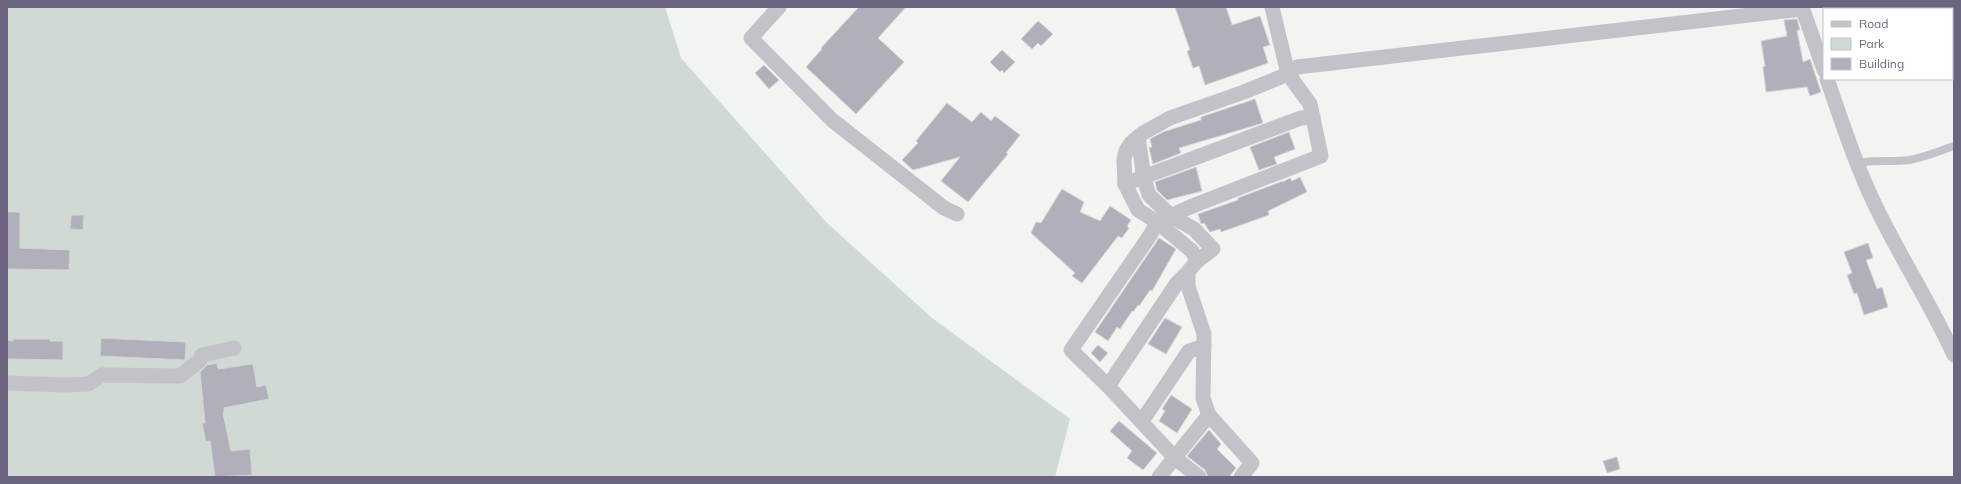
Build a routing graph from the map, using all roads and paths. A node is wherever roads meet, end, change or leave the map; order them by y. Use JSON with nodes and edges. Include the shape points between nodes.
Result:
{"nodes":[{"id":1,"x":779,"y":7,"type":"edge"},
{"id":2,"x":1272,"y":7,"type":"edge"},
{"id":3,"x":1802,"y":8,"type":"edge"},
{"id":4,"x":1823,"y":67,"type":"edge"},
{"id":5,"x":1288,"y":74,"type":"junction"},
{"id":6,"x":1827,"y":80,"type":"edge"},
{"id":7,"x":1313,"y":117,"type":"junction"},
{"id":8,"x":1138,"y":137,"type":"junction"},
{"id":9,"x":1954,"y":146,"type":"edge"},
{"id":10,"x":1856,"y":163,"type":"junction"},
{"id":11,"x":1144,"y":178,"type":"junction"},
{"id":12,"x":1125,"y":184,"type":"junction"},
{"id":13,"x":957,"y":214,"type":"dead end"},
{"id":14,"x":1171,"y":216,"type":"junction"},
{"id":15,"x":1157,"y":222,"type":"junction"},
{"id":16,"x":1192,"y":266,"type":"junction"},
{"id":17,"x":1204,"y":346,"type":"junction"},
{"id":18,"x":234,"y":348,"type":"dead end"},
{"id":19,"x":1954,"y":355,"type":"edge"},
{"id":20,"x":7,"y":383,"type":"edge"},
{"id":21,"x":1108,"y":386,"type":"junction"},
{"id":22,"x":1209,"y":415,"type":"junction"},
{"id":23,"x":1142,"y":421,"type":"junction"},
{"id":24,"x":1174,"y":458,"type":"junction"},
{"id":25,"x":1159,"y":477,"type":"edge"},
{"id":26,"x":1199,"y":477,"type":"edge"},
{"id":27,"x":1241,"y":477,"type":"edge"}],
"edges":[{"from":1,"to":13,"type":"street","via":[[751,38],[832,120],[944,208]]},
{"from":2,"to":5,"type":"street"},
{"from":3,"to":4,"type":"street"},
{"from":3,"to":5,"type":"street","via":[[1297,68]]},
{"from":5,"to":7,"type":"street","via":[[1310,104]]},
{"from":5,"to":8,"type":"street","via":[[1170,118]]},
{"from":6,"to":10,"type":"street"},
{"from":7,"to":11,"type":"street","via":[[1301,118]]},
{"from":7,"to":14,"type":"street","via":[[1321,156]]},
{"from":8,"to":11,"type":"street"},
{"from":8,"to":12,"type":"street","via":[[1126,151]]},
{"from":9,"to":10,"type":"lane","via":[[1908,160]]},
{"from":10,"to":19,"type":"street","via":[[1876,207],[1926,297]]},
{"from":11,"to":12,"type":"street"},
{"from":11,"to":14,"type":"street","via":[[1149,195]]},
{"from":12,"to":15,"type":"street","via":[[1138,210]]},
{"from":14,"to":15,"type":"street"},
{"from":14,"to":16,"type":"street","via":[[1194,229],[1213,249]]},
{"from":15,"to":16,"type":"street","via":[[1192,251]]},
{"from":15,"to":21,"type":"street","via":[[1071,350]]},
{"from":16,"to":17,"type":"street","via":[[1188,286],[1204,334]]},
{"from":16,"to":21,"type":"street","via":[[1177,283]]},
{"from":17,"to":22,"type":"street","via":[[1203,398]]},
{"from":17,"to":23,"type":"street","via":[[1189,351]]},
{"from":18,"to":20,"type":"street","via":[[202,355],[199,361],[180,376],[102,375],[88,384]]},
{"from":21,"to":23,"type":"street"},
{"from":22,"to":24,"type":"street"},
{"from":22,"to":27,"type":"street","via":[[1252,463]]},
{"from":23,"to":24,"type":"street"},
{"from":24,"to":25,"type":"street"},
{"from":24,"to":26,"type":"street"}]}
